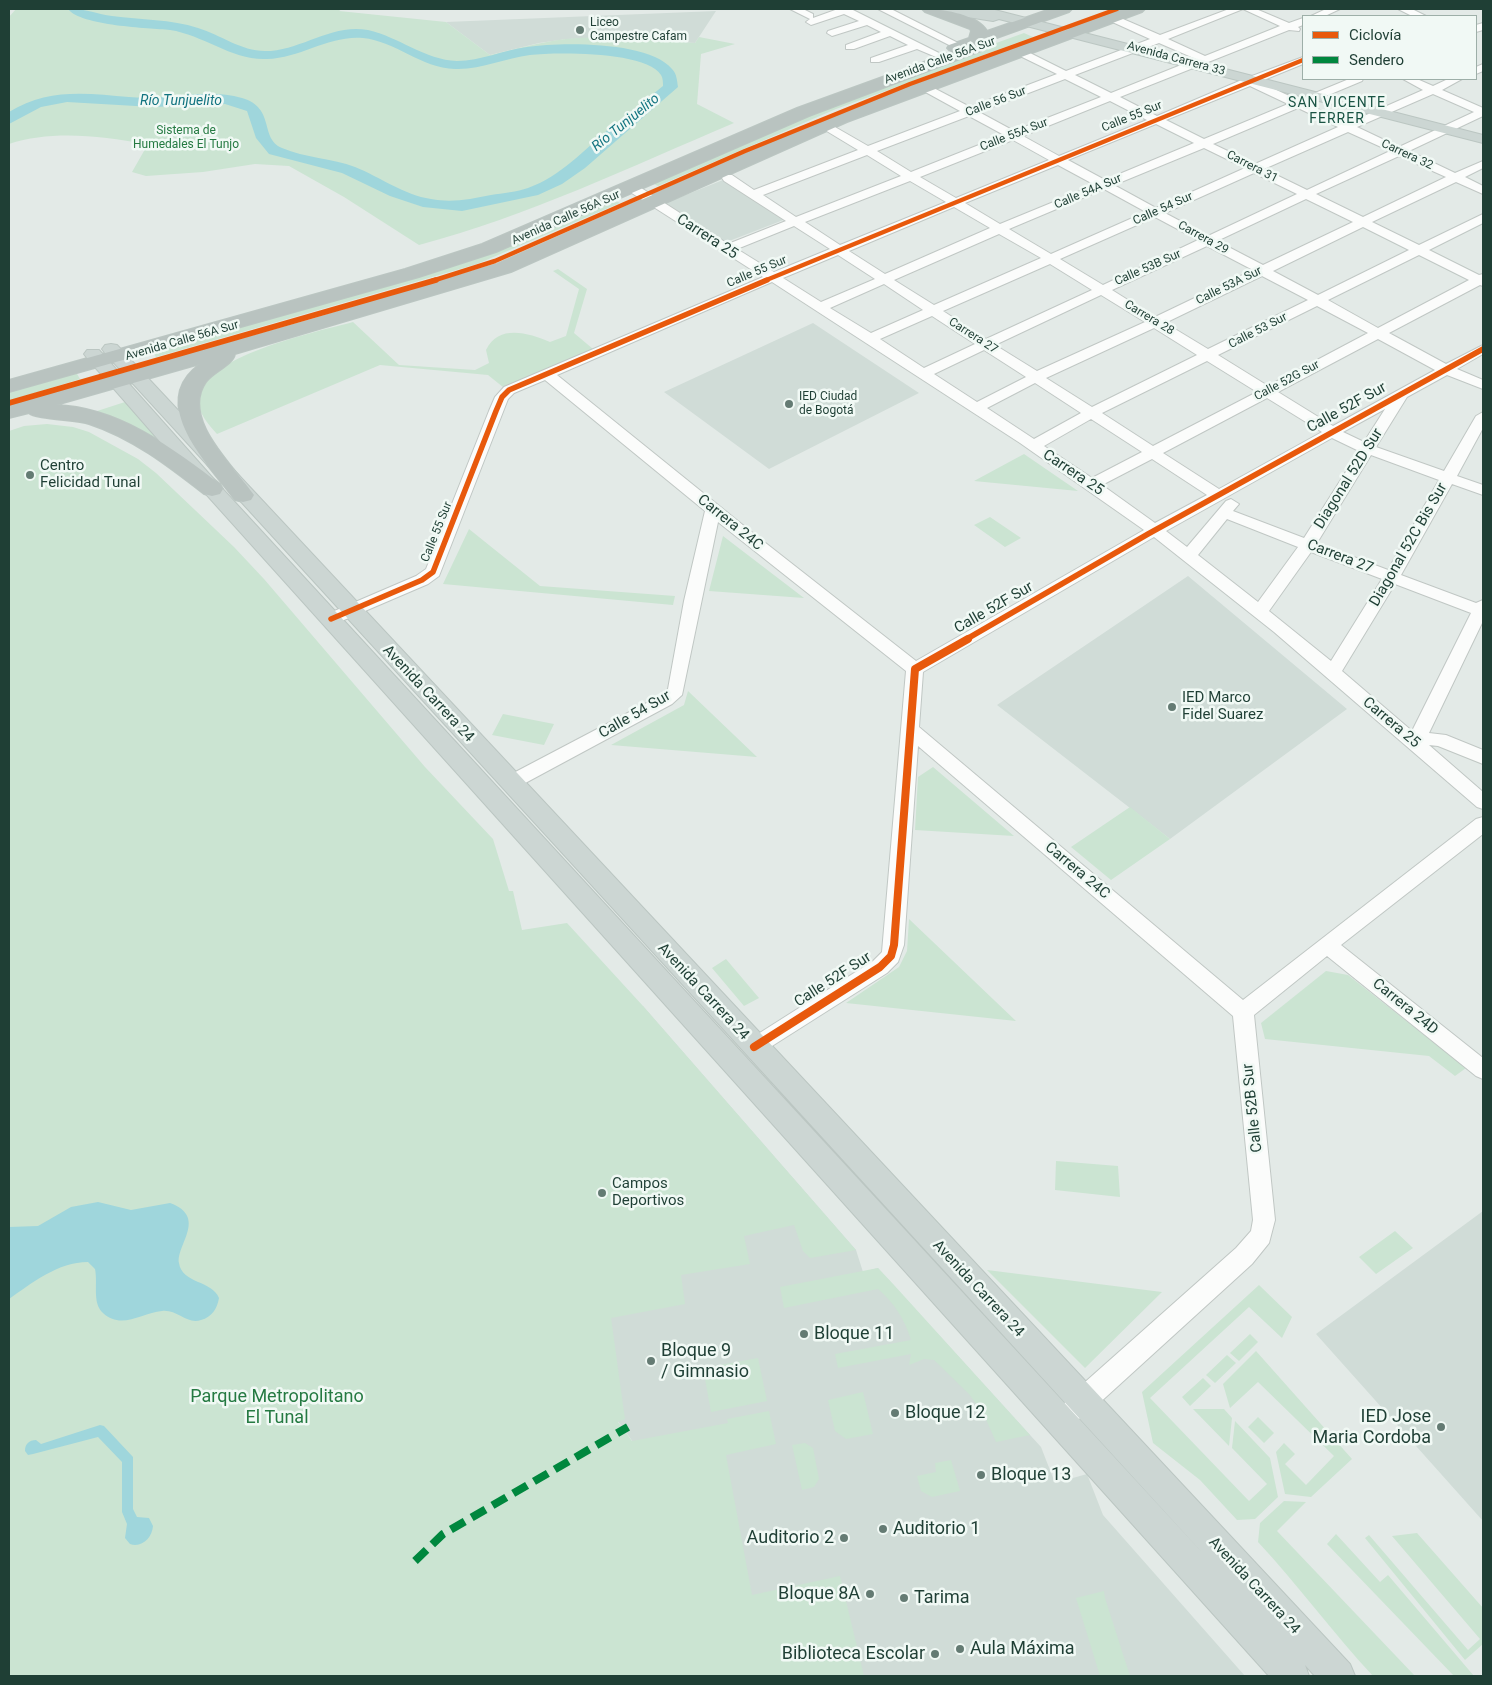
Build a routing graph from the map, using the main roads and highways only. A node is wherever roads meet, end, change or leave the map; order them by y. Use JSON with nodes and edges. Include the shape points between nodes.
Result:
{"nodes":[{"id":1,"x":930,"y":9,"type":"edge"},
{"id":2,"x":977,"y":9,"type":"edge"},
{"id":3,"x":1064,"y":9,"type":"edge"},
{"id":4,"x":1085,"y":9,"type":"edge"},
{"id":5,"x":1137,"y":9,"type":"edge"},
{"id":6,"x":948,"y":13,"type":"edge"},
{"id":7,"x":1115,"y":14,"type":"edge"},
{"id":8,"x":1033,"y":24,"type":"junction"},
{"id":9,"x":1064,"y":31,"type":"junction"},
{"id":10,"x":976,"y":40,"type":"junction"},
{"id":11,"x":939,"y":62,"type":"junction"},
{"id":12,"x":981,"y":66,"type":"junction"},
{"id":13,"x":767,"y":119,"type":"junction"},
{"id":14,"x":1483,"y":139,"type":"edge"},
{"id":15,"x":740,"y":146,"type":"junction"},
{"id":16,"x":729,"y":173,"type":"junction"},
{"id":17,"x":643,"y":195,"type":"junction"},
{"id":18,"x":548,"y":250,"type":"junction"},
{"id":19,"x":506,"y":256,"type":"junction"},
{"id":20,"x":374,"y":275,"type":"junction"},
{"id":21,"x":340,"y":293,"type":"junction"},
{"id":22,"x":258,"y":341,"type":"junction"},
{"id":23,"x":113,"y":365,"type":"junction"},
{"id":24,"x":9,"y":378,"type":"edge"},
{"id":25,"x":9,"y":386,"type":"edge"},
{"id":26,"x":9,"y":403,"type":"edge"},
{"id":27,"x":9,"y":413,"type":"edge"},
{"id":28,"x":212,"y":489,"type":"junction"},
{"id":29,"x":243,"y":495,"type":"junction"},
{"id":30,"x":341,"y":615,"type":"junction"},
{"id":31,"x":1071,"y":1411,"type":"junction"},
{"id":32,"x":1292,"y":1676,"type":"edge"},
{"id":33,"x":1338,"y":1676,"type":"edge"}],
"edges":[{"from":1,"to":6,"type":"highway"},
{"from":2,"to":8,"type":"main road","name":"Avenida Carrera 33"},
{"from":3,"to":8,"type":"highway","name":"Avenida Calle 56A Sur"},
{"from":4,"to":8,"type":"highway","name":"Avenida Calle 56A Sur"},
{"from":5,"to":7,"type":"highway","name":"Avenida Calle 56A Sur"},
{"from":6,"to":8,"type":"main road","name":"Avenida Carrera 33"},
{"from":6,"to":10,"type":"highway","via":[[978,28]]},
{"from":7,"to":9,"type":"highway","name":"Avenida Calle 56A Sur"},
{"from":8,"to":9,"type":"main road","name":"Avenida Carrera 33"},
{"from":8,"to":10,"type":"highway","name":"Avenida Calle 56A Sur"},
{"from":8,"to":11,"type":"highway","name":"Avenida Calle 56A Sur"},
{"from":9,"to":11,"type":"highway","name":"Avenida Calle 56A Sur"},
{"from":9,"to":12,"type":"highway","name":"Avenida Calle 56A Sur"},
{"from":9,"to":14,"type":"main road","name":"Avenida Carrera 33","via":[[1200,62],[1251,80]]},
{"from":10,"to":11,"type":"highway","name":"Avenida Calle 56A Sur","via":[[959,46]]},
{"from":11,"to":12,"type":"highway"},
{"from":11,"to":13,"type":"highway","name":"Avenida Calle 56A Sur","via":[[907,65]]},
{"from":11,"to":15,"type":"highway","name":"Avenida Calle 56A Sur"},
{"from":12,"to":16,"type":"highway","name":"Avenida Calle 56A Sur","via":[[824,125]]},
{"from":13,"to":15,"type":"highway"},
{"from":13,"to":20,"type":"highway","name":"Avenida Calle 56A Sur","via":[[503,233],[447,254]]},
{"from":15,"to":16,"type":"highway"},
{"from":15,"to":17,"type":"highway","name":"Avenida Calle 56A Sur"},
{"from":16,"to":17,"type":"highway","name":"Avenida Calle 56A Sur"},
{"from":17,"to":18,"type":"highway","name":"Avenida Calle 56A Sur"},
{"from":17,"to":19,"type":"highway","name":"Avenida Calle 56A Sur"},
{"from":17,"to":21,"type":"highway","name":"Avenida Calle 56A Sur","via":[[489,248]]},
{"from":18,"to":19,"type":"highway"},
{"from":18,"to":22,"type":"highway","name":"Avenida Calle 56A Sur","via":[[477,277]]},
{"from":19,"to":23,"type":"highway","name":"Avenida Calle 56A Sur","via":[[420,285]]},
{"from":20,"to":21,"type":"highway"},
{"from":20,"to":23,"type":"highway","name":"Avenida Calle 56A Sur"},
{"from":21,"to":23,"type":"highway","name":"Avenida Calle 56A Sur"},
{"from":22,"to":23,"type":"highway","name":"Avenida Calle 56A Sur"},
{"from":22,"to":29,"type":"highway","via":[[212,364],[198,377],[187,399],[189,419],[194,429]]},
{"from":23,"to":24,"type":"highway"},
{"from":23,"to":25,"type":"highway"},
{"from":23,"to":26,"type":"highway","name":"Avenida Calle 56A Sur"},
{"from":23,"to":27,"type":"highway"},
{"from":23,"to":28,"type":"main road","name":"Avenida Carrera 24"},
{"from":23,"to":29,"type":"main road","name":"Avenida Carrera 24"},
{"from":27,"to":28,"type":"highway","via":[[63,412],[104,421],[129,431]]},
{"from":28,"to":30,"type":"main road","name":"Avenida Carrera 24"},
{"from":29,"to":30,"type":"main road","name":"Avenida Carrera 24"},
{"from":30,"to":31,"type":"main road","name":"Avenida Carrera 24"},
{"from":30,"to":31,"type":"main road","name":"Avenida Carrera 24","via":[[510,783],[754,1047]]},
{"from":31,"to":32,"type":"main road","name":"Avenida Carrera 24"},
{"from":31,"to":33,"type":"main road","name":"Avenida Carrera 24"}]}
